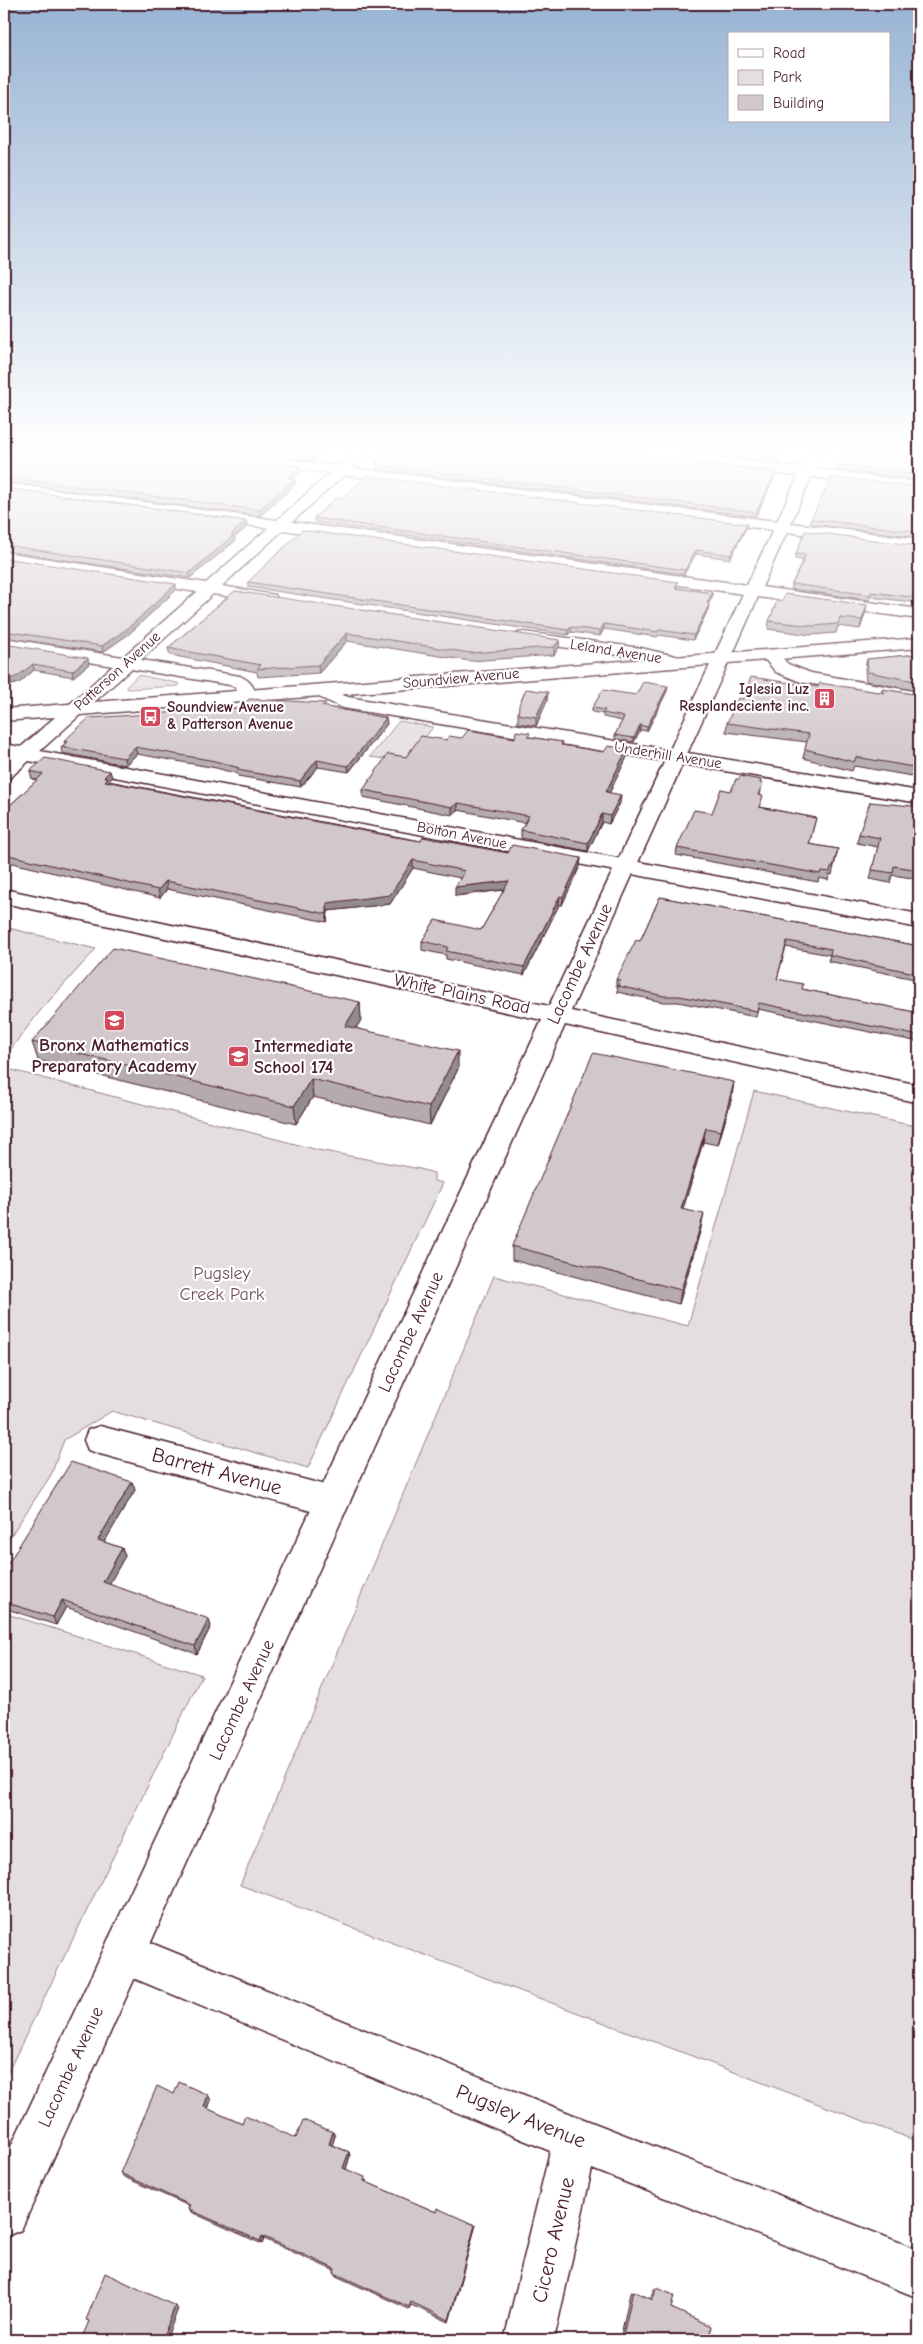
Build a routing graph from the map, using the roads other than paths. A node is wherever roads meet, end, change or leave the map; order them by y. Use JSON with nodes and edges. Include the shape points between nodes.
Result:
{"nodes":[{"id":1,"x":19,"y":559,"type":"edge"},
{"id":2,"x":242,"y":559,"type":"edge"},
{"id":3,"x":526,"y":559,"type":"edge"},
{"id":4,"x":767,"y":559,"type":"edge"},
{"id":5,"x":209,"y":589,"type":"junction"},
{"id":6,"x":752,"y":591,"type":"junction"},
{"id":7,"x":288,"y":601,"type":"edge"},
{"id":8,"x":919,"y":614,"type":"edge"},
{"id":9,"x":508,"y":634,"type":"edge"},
{"id":10,"x":554,"y":641,"type":"junction"},
{"id":11,"x":4,"y":643,"type":"edge"},
{"id":12,"x":919,"y":643,"type":"edge"},
{"id":13,"x":770,"y":655,"type":"junction"},
{"id":14,"x":722,"y":658,"type":"junction"},
{"id":15,"x":678,"y":662,"type":"junction"},
{"id":16,"x":126,"y":664,"type":"junction"},
{"id":17,"x":588,"y":668,"type":"junction"},
{"id":18,"x":404,"y":683,"type":"junction"},
{"id":19,"x":318,"y":690,"type":"junction"},
{"id":20,"x":248,"y":696,"type":"junction"},
{"id":21,"x":919,"y":697,"type":"edge"},
{"id":22,"x":75,"y":709,"type":"junction"},
{"id":23,"x":416,"y":714,"type":"junction"},
{"id":24,"x":4,"y":715,"type":"edge"},
{"id":25,"x":4,"y":750,"type":"edge"},
{"id":26,"x":25,"y":754,"type":"junction"},
{"id":27,"x":676,"y":756,"type":"junction"},
{"id":28,"x":4,"y":773,"type":"edge"},
{"id":29,"x":919,"y":797,"type":"edge"},
{"id":30,"x":626,"y":866,"type":"junction"},
{"id":31,"x":4,"y":896,"type":"edge"},
{"id":32,"x":919,"y":921,"type":"edge"},
{"id":33,"x":557,"y":1015,"type":"junction"},
{"id":34,"x":919,"y":1094,"type":"edge"},
{"id":35,"x":100,"y":1440,"type":"dead end"},
{"id":36,"x":333,"y":1502,"type":"junction"},
{"id":37,"x":124,"y":1953,"type":"junction"},
{"id":38,"x":576,"y":2139,"type":"junction"},
{"id":39,"x":4,"y":2213,"type":"edge"},
{"id":40,"x":919,"y":2274,"type":"edge"},
{"id":41,"x":529,"y":2340,"type":"edge"}],
"edges":[{"from":1,"to":5,"type":"street"},
{"from":2,"to":5,"type":"street","name":"Patterson Avenue"},
{"from":3,"to":6,"type":"street"},
{"from":4,"to":6,"type":"street","name":"Lacombe Avenue"},
{"from":5,"to":7,"type":"street"},
{"from":5,"to":16,"type":"street","name":"Patterson Avenue"},
{"from":6,"to":8,"type":"street"},
{"from":6,"to":14,"type":"street","name":"Lacombe Avenue"},
{"from":9,"to":10,"type":"street","name":"Leland Avenue"},
{"from":10,"to":15,"type":"street","name":"Leland Avenue","via":[[640,653]]},
{"from":10,"to":17,"type":"street","name":"Leland Avenue","via":[[585,652]]},
{"from":11,"to":16,"type":"street"},
{"from":12,"to":13,"type":"street","name":"Soundview Avenue"},
{"from":13,"to":14,"type":"street","name":"Soundview Avenue"},
{"from":13,"to":21,"type":"street","via":[[782,668],[807,678]]},
{"from":14,"to":15,"type":"street","name":"Soundview Avenue"},
{"from":14,"to":27,"type":"street","name":"Lacombe Avenue"},
{"from":15,"to":17,"type":"street","name":"Soundview Avenue"},
{"from":16,"to":20,"type":"street","via":[[234,680],[243,684]]},
{"from":16,"to":22,"type":"street","name":"Patterson Avenue"},
{"from":17,"to":18,"type":"street","name":"Soundview Avenue"},
{"from":18,"to":19,"type":"street","name":"Soundview Avenue"},
{"from":18,"to":23,"type":"street","via":[[409,707]]},
{"from":19,"to":20,"type":"street","name":"Soundview Avenue"},
{"from":19,"to":23,"type":"street","name":"Underhill Avenue","via":[[343,702]]},
{"from":20,"to":22,"type":"street","name":"Soundview Avenue"},
{"from":22,"to":24,"type":"street","name":"Soundview Avenue"},
{"from":22,"to":26,"type":"street","name":"Patterson Avenue"},
{"from":23,"to":27,"type":"street","name":"Underhill Avenue"},
{"from":25,"to":26,"type":"street","name":"Bolton Avenue"},
{"from":26,"to":28,"type":"street","name":"Patterson Avenue"},
{"from":26,"to":30,"type":"street","name":"Bolton Avenue"},
{"from":27,"to":29,"type":"street","name":"Underhill Avenue"},
{"from":27,"to":30,"type":"street","name":"Lacombe Avenue"},
{"from":30,"to":32,"type":"street","name":"Bolton Avenue"},
{"from":30,"to":33,"type":"street","name":"Lacombe Avenue"},
{"from":31,"to":33,"type":"street","name":"White Plains Road"},
{"from":33,"to":34,"type":"street","name":"White Plains Road"},
{"from":33,"to":36,"type":"street","name":"Lacombe Avenue"},
{"from":35,"to":36,"type":"street","name":"Barrett Avenue"},
{"from":36,"to":37,"type":"street","name":"Lacombe Avenue"},
{"from":37,"to":38,"type":"street","name":"Pugsley Avenue"},
{"from":37,"to":39,"type":"street","name":"Lacombe Avenue"},
{"from":38,"to":40,"type":"street","name":"Pugsley Avenue"},
{"from":38,"to":41,"type":"street","name":"Cicero Avenue"}]}
